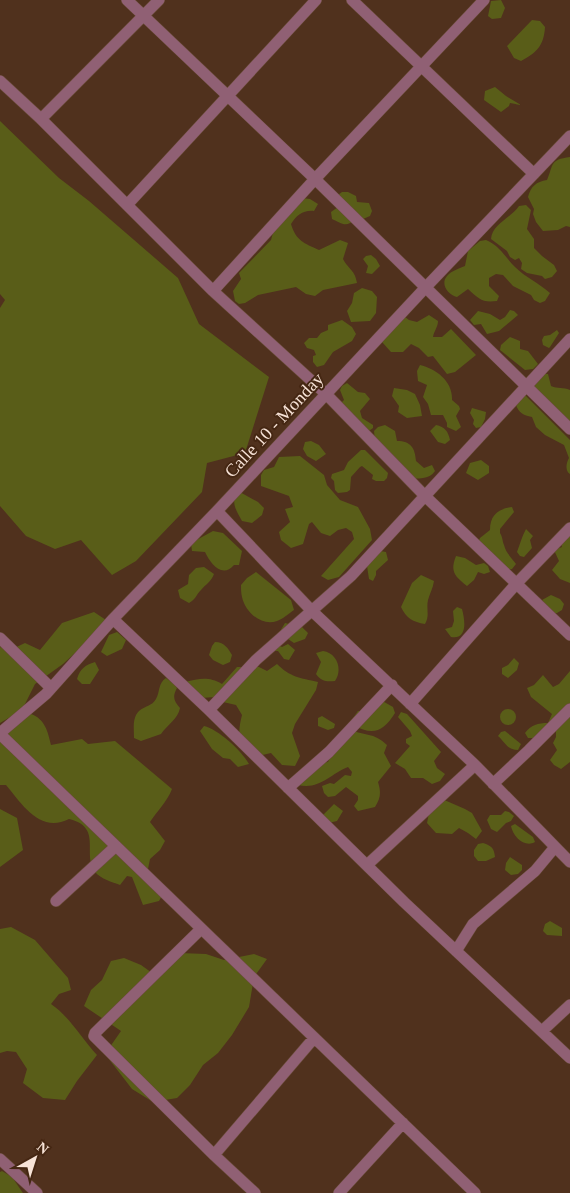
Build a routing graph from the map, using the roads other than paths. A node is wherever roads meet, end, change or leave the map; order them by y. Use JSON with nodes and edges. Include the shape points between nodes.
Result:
{"nodes":[{"id":1,"x":127,"y":0,"type":"edge"},
{"id":2,"x":159,"y":0,"type":"edge"},
{"id":3,"x":316,"y":0,"type":"edge"},
{"id":4,"x":352,"y":0,"type":"edge"},
{"id":5,"x":484,"y":0,"type":"edge"},
{"id":6,"x":144,"y":16,"type":"junction"},
{"id":7,"x":421,"y":65,"type":"junction"},
{"id":8,"x":0,"y":81,"type":"edge"},
{"id":9,"x":227,"y":96,"type":"junction"},
{"id":10,"x":40,"y":119,"type":"junction"},
{"id":11,"x":570,"y":136,"type":"edge"},
{"id":12,"x":534,"y":174,"type":"junction"},
{"id":13,"x":315,"y":178,"type":"junction"},
{"id":14,"x":127,"y":205,"type":"junction"},
{"id":15,"x":426,"y":287,"type":"junction"},
{"id":16,"x":213,"y":291,"type":"junction"},
{"id":17,"x":570,"y":339,"type":"edge"},
{"id":18,"x":526,"y":386,"type":"junction"},
{"id":19,"x":326,"y":394,"type":"junction"},
{"id":20,"x":570,"y":429,"type":"edge"},
{"id":21,"x":425,"y":496,"type":"junction"},
{"id":22,"x":217,"y":511,"type":"junction"},
{"id":23,"x":570,"y":528,"type":"edge"},
{"id":24,"x":517,"y":583,"type":"junction"},
{"id":25,"x":311,"y":610,"type":"junction"},
{"id":26,"x":113,"y":619,"type":"junction"},
{"id":27,"x":570,"y":635,"type":"edge"},
{"id":28,"x":0,"y":638,"type":"edge"},
{"id":29,"x":392,"y":685,"type":"junction"},
{"id":30,"x":51,"y":688,"type":"junction"},
{"id":31,"x":410,"y":704,"type":"junction"},
{"id":32,"x":570,"y":709,"type":"edge"},
{"id":33,"x":209,"y":710,"type":"junction"},
{"id":34,"x":0,"y":734,"type":"edge"},
{"id":35,"x":475,"y":765,"type":"junction"},
{"id":36,"x":493,"y":784,"type":"junction"},
{"id":37,"x":288,"y":788,"type":"junction"},
{"id":38,"x":116,"y":846,"type":"junction"},
{"id":39,"x":555,"y":847,"type":"junction"},
{"id":40,"x":570,"y":862,"type":"edge"},
{"id":41,"x":367,"y":865,"type":"junction"},
{"id":42,"x":56,"y":901,"type":"dead end"},
{"id":43,"x":201,"y":929,"type":"junction"},
{"id":44,"x":456,"y":951,"type":"junction"},
{"id":45,"x":570,"y":1005,"type":"edge"},
{"id":46,"x":542,"y":1031,"type":"junction"},
{"id":47,"x":314,"y":1038,"type":"junction"},
{"id":48,"x":570,"y":1058,"type":"edge"},
{"id":49,"x":403,"y":1123,"type":"junction"},
{"id":50,"x":214,"y":1155,"type":"junction"},
{"id":51,"x":0,"y":1159,"type":"edge"},
{"id":52,"x":37,"y":1193,"type":"edge"},
{"id":53,"x":255,"y":1193,"type":"edge"},
{"id":54,"x":339,"y":1193,"type":"edge"},
{"id":55,"x":475,"y":1193,"type":"edge"}],
"edges":[{"from":1,"to":6,"type":"street"},
{"from":2,"to":6,"type":"street"},
{"from":3,"to":9,"type":"street"},
{"from":4,"to":7,"type":"street"},
{"from":5,"to":7,"type":"street"},
{"from":6,"to":9,"type":"street"},
{"from":6,"to":10,"type":"street"},
{"from":7,"to":12,"type":"street"},
{"from":7,"to":13,"type":"street"},
{"from":8,"to":10,"type":"street"},
{"from":9,"to":13,"type":"street"},
{"from":9,"to":14,"type":"street"},
{"from":10,"to":14,"type":"street"},
{"from":11,"to":12,"type":"street","name":"Calle 10 - Monday"},
{"from":12,"to":15,"type":"street","name":"Calle 10 - Monday"},
{"from":13,"to":15,"type":"street"},
{"from":13,"to":16,"type":"street"},
{"from":14,"to":16,"type":"street"},
{"from":15,"to":18,"type":"street"},
{"from":15,"to":19,"type":"street","name":"Calle 10 - Monday"},
{"from":16,"to":19,"type":"street"},
{"from":17,"to":18,"type":"street"},
{"from":18,"to":20,"type":"street"},
{"from":18,"to":21,"type":"street"},
{"from":19,"to":21,"type":"street"},
{"from":19,"to":22,"type":"street","name":"Calle 10 - Monday"},
{"from":21,"to":24,"type":"street"},
{"from":21,"to":25,"type":"street","via":[[351,576]]},
{"from":22,"to":25,"type":"street"},
{"from":22,"to":26,"type":"street","name":"Calle 10 - Monday"},
{"from":23,"to":24,"type":"street"},
{"from":24,"to":27,"type":"street"},
{"from":24,"to":31,"type":"street"},
{"from":25,"to":29,"type":"street"},
{"from":25,"to":33,"type":"street","via":[[256,660]]},
{"from":26,"to":30,"type":"street","name":"Calle 10 - Monday"},
{"from":26,"to":33,"type":"street"},
{"from":28,"to":30,"type":"street"},
{"from":29,"to":31,"type":"street"},
{"from":29,"to":37,"type":"street","via":[[328,752]]},
{"from":30,"to":34,"type":"street","name":"Calle 10 - Monday"},
{"from":31,"to":35,"type":"street"},
{"from":32,"to":36,"type":"street"},
{"from":33,"to":37,"type":"street"},
{"from":34,"to":38,"type":"street"},
{"from":35,"to":36,"type":"street"},
{"from":35,"to":41,"type":"street"},
{"from":36,"to":39,"type":"street"},
{"from":37,"to":41,"type":"street"},
{"from":38,"to":42,"type":"street"},
{"from":38,"to":43,"type":"street"},
{"from":39,"to":40,"type":"street"},
{"from":39,"to":44,"type":"street","via":[[535,871],[473,924]]},
{"from":41,"to":44,"type":"street"},
{"from":43,"to":47,"type":"street"},
{"from":43,"to":50,"type":"street","via":[[94,1036]]},
{"from":44,"to":46,"type":"street"},
{"from":45,"to":46,"type":"street"},
{"from":46,"to":48,"type":"street"},
{"from":47,"to":49,"type":"street"},
{"from":47,"to":50,"type":"street"},
{"from":49,"to":54,"type":"street"},
{"from":49,"to":55,"type":"street"},
{"from":50,"to":53,"type":"street"},
{"from":51,"to":52,"type":"street"}]}
